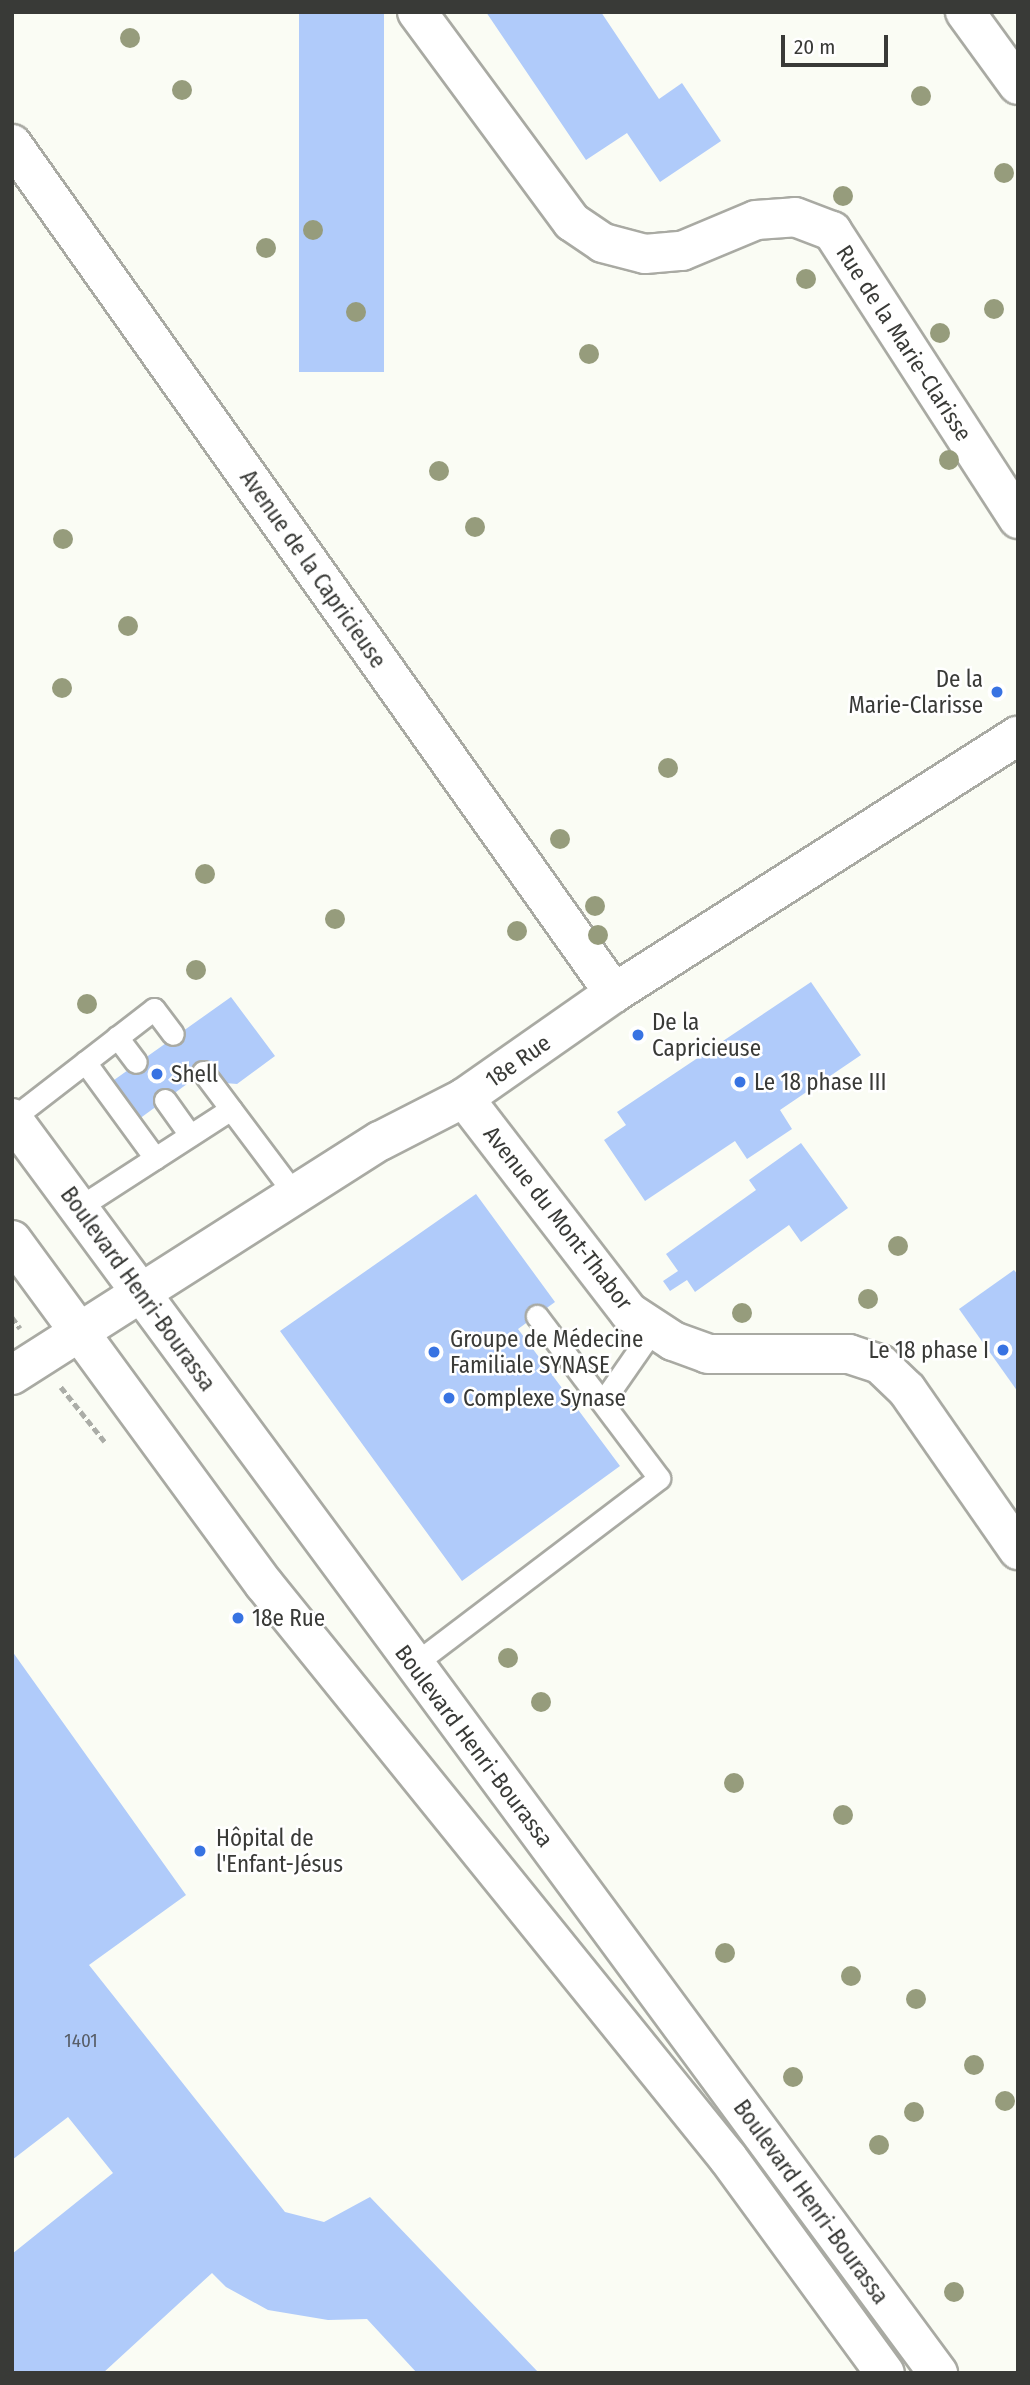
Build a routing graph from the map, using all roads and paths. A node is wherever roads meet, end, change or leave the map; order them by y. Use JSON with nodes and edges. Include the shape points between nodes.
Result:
{"nodes":[{"id":1,"x":417,"y":12,"type":"edge"},
{"id":2,"x":965,"y":12,"type":"edge"},
{"id":3,"x":1018,"y":85,"type":"edge"},
{"id":4,"x":12,"y":144,"type":"edge"},
{"id":5,"x":1018,"y":519,"type":"edge"},
{"id":6,"x":1018,"y":736,"type":"edge"},
{"id":7,"x":614,"y":993,"type":"junction"},
{"id":8,"x":173,"y":1034,"type":"dead end"},
{"id":9,"x":117,"y":1037,"type":"junction"},
{"id":10,"x":85,"y":1062,"type":"junction"},
{"id":11,"x":136,"y":1062,"type":"dead end"},
{"id":12,"x":203,"y":1072,"type":"dead end"},
{"id":13,"x":464,"y":1098,"type":"junction"},
{"id":14,"x":165,"y":1100,"type":"dead end"},
{"id":15,"x":231,"y":1109,"type":"junction"},
{"id":16,"x":13,"y":1118,"type":"edge"},
{"id":17,"x":190,"y":1135,"type":"junction"},
{"id":18,"x":155,"y":1158,"type":"junction"},
{"id":19,"x":296,"y":1196,"type":"junction"},
{"id":20,"x":78,"y":1208,"type":"junction"},
{"id":21,"x":12,"y":1240,"type":"edge"},
{"id":22,"x":142,"y":1296,"type":"junction"},
{"id":23,"x":537,"y":1316,"type":"dead end"},
{"id":24,"x":654,"y":1328,"type":"junction"},
{"id":25,"x":82,"y":1334,"type":"junction"},
{"id":26,"x":12,"y":1375,"type":"edge"},
{"id":27,"x":604,"y":1400,"type":"junction"},
{"id":28,"x":74,"y":1406,"type":"dead end"},
{"id":29,"x":105,"y":1442,"type":"dead end"},
{"id":30,"x":1018,"y":1550,"type":"edge"},
{"id":31,"x":413,"y":1665,"type":"junction"},
{"id":32,"x":885,"y":2373,"type":"edge"},
{"id":33,"x":938,"y":2373,"type":"edge"}],
"edges":[{"from":1,"to":5,"type":"main road","name":"Rue de la Marie-Clarisse","via":[[572,222],[603,243],[645,254],[682,251],[755,220],[795,217],[832,231]]},
{"from":2,"to":3,"type":"main road"},
{"from":4,"to":7,"type":"main road","name":"Avenue de la Capricieuse"},
{"from":6,"to":7,"type":"main road","name":"18e Rue"},
{"from":7,"to":13,"type":"main road","name":"18e Rue"},
{"from":8,"to":9,"type":"lane","via":[[154,1009]]},
{"from":9,"to":10,"type":"lane"},
{"from":9,"to":11,"type":"lane"},
{"from":10,"to":16,"type":"lane"},
{"from":10,"to":18,"type":"lane"},
{"from":12,"to":15,"type":"lane"},
{"from":13,"to":19,"type":"main road","name":"18e Rue","via":[[380,1141]]},
{"from":13,"to":24,"type":"main road","name":"Avenue du Mont-Thabor","via":[[629,1312]]},
{"from":14,"to":17,"type":"lane"},
{"from":15,"to":17,"type":"lane"},
{"from":15,"to":19,"type":"lane"},
{"from":16,"to":20,"type":"main road","name":"Boulevard Henri-Bourassa"},
{"from":17,"to":18,"type":"lane"},
{"from":18,"to":20,"type":"lane"},
{"from":19,"to":22,"type":"main road","name":"18e Rue"},
{"from":20,"to":22,"type":"main road","name":"Boulevard Henri-Bourassa"},
{"from":21,"to":25,"type":"main road","name":"Boulevard Henri-Bourassa"},
{"from":22,"to":25,"type":"main road","name":"18e Rue"},
{"from":22,"to":31,"type":"main road","name":"Boulevard Henri-Bourassa"},
{"from":23,"to":27,"type":"lane"},
{"from":24,"to":27,"type":"lane"},
{"from":24,"to":30,"type":"main road","name":"Avenue du Mont-Thabor","via":[[708,1354],[849,1354],[880,1364],[907,1390]]},
{"from":25,"to":26,"type":"main road","name":"18e Rue"},
{"from":25,"to":32,"type":"main road","name":"Boulevard Henri-Bourassa","via":[[264,1584],[728,2158]]},
{"from":27,"to":31,"type":"lane","via":[[659,1478]]},
{"from":28,"to":29,"type":"path"},
{"from":31,"to":33,"type":"main road","name":"Boulevard Henri-Bourassa"}]}
